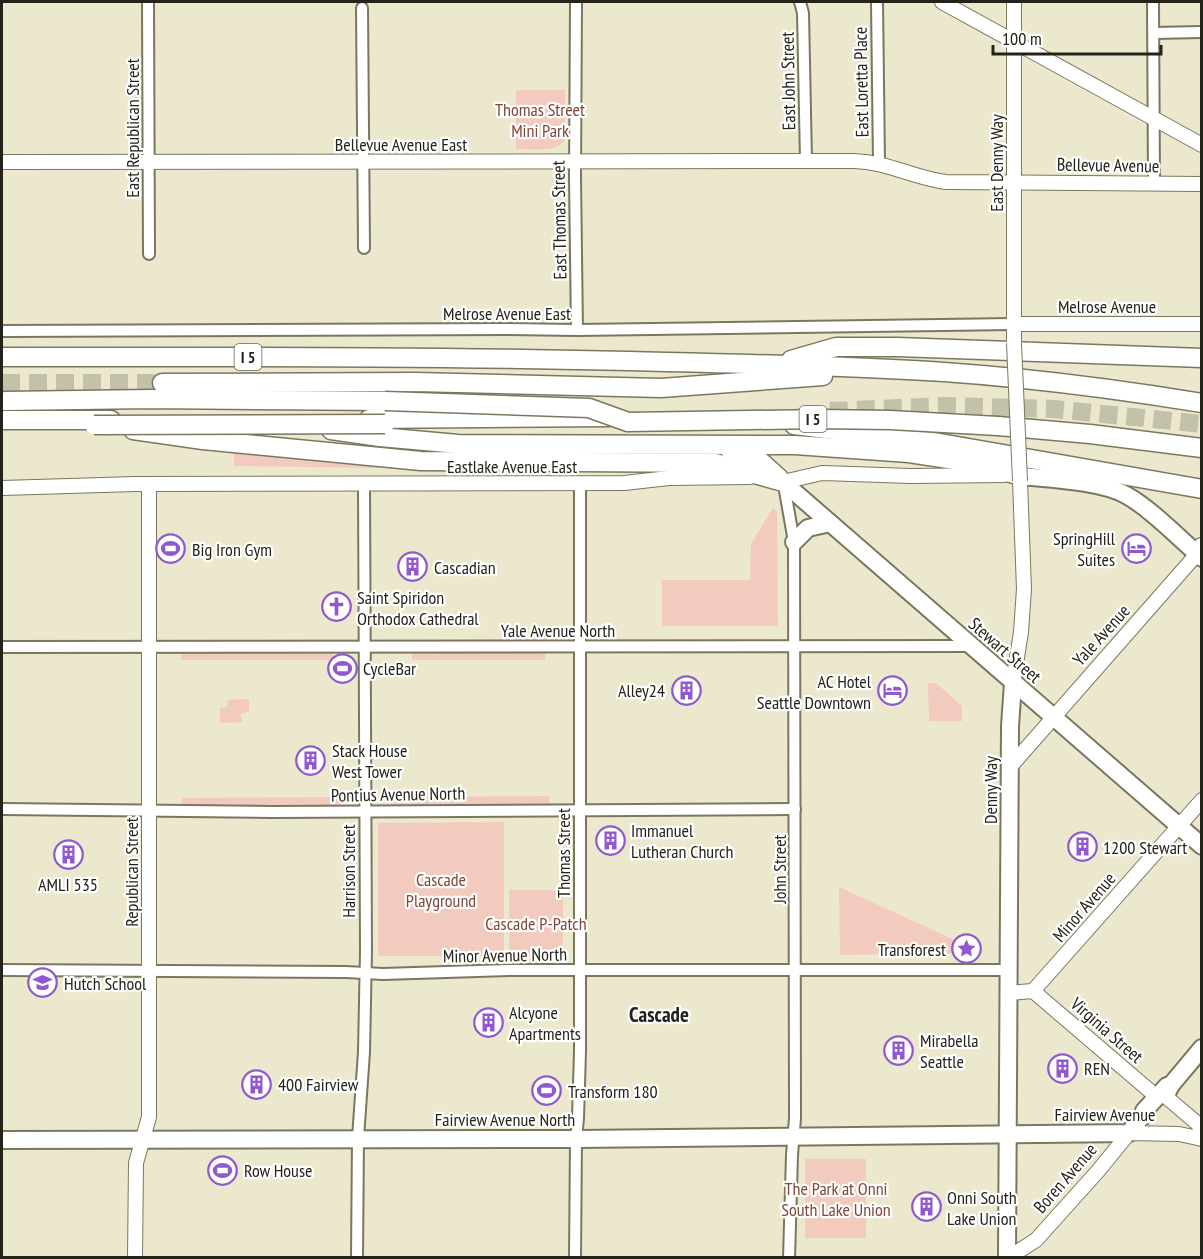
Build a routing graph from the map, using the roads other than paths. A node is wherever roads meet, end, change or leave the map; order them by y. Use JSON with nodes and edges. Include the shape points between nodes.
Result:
{"nodes":[{"id":1,"x":148,"y":2,"type":"edge"},
{"id":2,"x":576,"y":2,"type":"edge"},
{"id":3,"x":800,"y":2,"type":"edge"},
{"id":4,"x":877,"y":2,"type":"edge"},
{"id":5,"x":942,"y":2,"type":"edge"},
{"id":6,"x":1014,"y":2,"type":"edge"},
{"id":7,"x":1153,"y":2,"type":"edge"},
{"id":8,"x":362,"y":4,"type":"edge"},
{"id":9,"x":1202,"y":32,"type":"edge"},
{"id":10,"x":1154,"y":33,"type":"junction"},
{"id":11,"x":1014,"y":41,"type":"junction"},
{"id":12,"x":1155,"y":119,"type":"junction"},
{"id":13,"x":1202,"y":145,"type":"edge"},
{"id":14,"x":806,"y":161,"type":"junction"},
{"id":15,"x":2,"y":162,"type":"edge"},
{"id":16,"x":149,"y":162,"type":"junction"},
{"id":17,"x":363,"y":162,"type":"junction"},
{"id":18,"x":574,"y":162,"type":"junction"},
{"id":19,"x":879,"y":163,"type":"junction"},
{"id":20,"x":1014,"y":181,"type":"junction"},
{"id":21,"x":1154,"y":183,"type":"junction"},
{"id":22,"x":1202,"y":184,"type":"edge"},
{"id":23,"x":364,"y":248,"type":"dead end"},
{"id":24,"x":149,"y":254,"type":"dead end"},
{"id":25,"x":1013,"y":324,"type":"junction"},
{"id":26,"x":1202,"y":324,"type":"edge"},
{"id":27,"x":577,"y":330,"type":"junction"},
{"id":28,"x":2,"y":331,"type":"edge"},
{"id":29,"x":2,"y":357,"type":"edge"},
{"id":30,"x":1202,"y":358,"type":"edge"},
{"id":31,"x":775,"y":364,"type":"junction"},
{"id":32,"x":893,"y":369,"type":"junction"},
{"id":33,"x":162,"y":383,"type":"tunnel mouth"},
{"id":34,"x":6,"y":401,"type":"dead end"},
{"id":35,"x":1202,"y":403,"type":"edge"},
{"id":36,"x":830,"y":411,"type":"tunnel mouth"},
{"id":37,"x":715,"y":416,"type":"junction"},
{"id":38,"x":2,"y":420,"type":"edge"},
{"id":39,"x":264,"y":420,"type":"junction"},
{"id":40,"x":628,"y":422,"type":"junction"},
{"id":41,"x":2,"y":425,"type":"edge"},
{"id":42,"x":94,"y":425,"type":"junction"},
{"id":43,"x":707,"y":443,"type":"junction"},
{"id":44,"x":1202,"y":448,"type":"edge"},
{"id":45,"x":1021,"y":476,"type":"junction"},
{"id":46,"x":783,"y":482,"type":"junction"},
{"id":47,"x":149,"y":484,"type":"junction"},
{"id":48,"x":364,"y":484,"type":"junction"},
{"id":49,"x":580,"y":484,"type":"junction"},
{"id":50,"x":2,"y":488,"type":"edge"},
{"id":51,"x":1202,"y":489,"type":"edge"},
{"id":52,"x":830,"y":523,"type":"junction"},
{"id":53,"x":794,"y":542,"type":"junction"},
{"id":54,"x":1200,"y":553,"type":"edge"},
{"id":55,"x":971,"y":646,"type":"junction"},
{"id":56,"x":2,"y":647,"type":"edge"},
{"id":57,"x":149,"y":647,"type":"junction"},
{"id":58,"x":364,"y":647,"type":"junction"},
{"id":59,"x":580,"y":647,"type":"junction"},
{"id":60,"x":794,"y":647,"type":"junction"},
{"id":61,"x":1013,"y":683,"type":"junction"},
{"id":62,"x":1052,"y":717,"type":"junction"},
{"id":63,"x":1010,"y":767,"type":"junction"},
{"id":64,"x":1202,"y":800,"type":"edge"},
{"id":65,"x":2,"y":809,"type":"edge"},
{"id":66,"x":580,"y":809,"type":"junction"},
{"id":67,"x":795,"y":809,"type":"junction"},
{"id":68,"x":149,"y":811,"type":"junction"},
{"id":69,"x":364,"y":811,"type":"junction"},
{"id":70,"x":1179,"y":826,"type":"junction"},
{"id":71,"x":1202,"y":846,"type":"edge"},
{"id":72,"x":2,"y":970,"type":"edge"},
{"id":73,"x":149,"y":970,"type":"junction"},
{"id":74,"x":580,"y":970,"type":"junction"},
{"id":75,"x":796,"y":970,"type":"junction"},
{"id":76,"x":1008,"y":970,"type":"junction"},
{"id":77,"x":365,"y":973,"type":"junction"},
{"id":78,"x":1033,"y":991,"type":"junction"},
{"id":79,"x":1008,"y":993,"type":"junction"},
{"id":80,"x":1202,"y":1048,"type":"edge"},
{"id":81,"x":1164,"y":1092,"type":"junction"},
{"id":82,"x":1129,"y":1133,"type":"junction"},
{"id":83,"x":1008,"y":1134,"type":"junction"},
{"id":84,"x":1202,"y":1134,"type":"edge"},
{"id":85,"x":793,"y":1136,"type":"junction"},
{"id":86,"x":358,"y":1138,"type":"junction"},
{"id":87,"x":142,"y":1139,"type":"junction"},
{"id":88,"x":576,"y":1139,"type":"junction"},
{"id":89,"x":1202,"y":1139,"type":"edge"},
{"id":90,"x":2,"y":1140,"type":"edge"},
{"id":91,"x":135,"y":1257,"type":"edge"},
{"id":92,"x":357,"y":1257,"type":"edge"},
{"id":93,"x":575,"y":1257,"type":"edge"},
{"id":94,"x":789,"y":1257,"type":"edge"},
{"id":95,"x":1008,"y":1257,"type":"edge"}],
"edges":[{"from":1,"to":16,"type":"street","name":"East Republican Street"},
{"from":2,"to":18,"type":"street","name":"East Thomas Street"},
{"from":3,"to":14,"type":"street","name":"East John Street"},
{"from":4,"to":19,"type":"street","name":"East Loretta Place"},
{"from":5,"to":11,"type":"street"},
{"from":6,"to":11,"type":"street","name":"East Denny Way"},
{"from":7,"to":10,"type":"street"},
{"from":8,"to":17,"type":"street"},
{"from":9,"to":10,"type":"street"},
{"from":10,"to":12,"type":"street"},
{"from":11,"to":12,"type":"street"},
{"from":11,"to":20,"type":"street","name":"East Denny Way"},
{"from":12,"to":13,"type":"street"},
{"from":12,"to":21,"type":"street"},
{"from":14,"to":18,"type":"street","name":"Bellevue Avenue East"},
{"from":14,"to":19,"type":"street","name":"Bellevue Avenue East"},
{"from":15,"to":16,"type":"street","name":"Bellevue Avenue East"},
{"from":16,"to":17,"type":"street","name":"Bellevue Avenue East"},
{"from":16,"to":24,"type":"street","name":"East Republican Street"},
{"from":17,"to":18,"type":"street","name":"Bellevue Avenue East"},
{"from":17,"to":23,"type":"street"},
{"from":18,"to":27,"type":"street","name":"East Thomas Street"},
{"from":19,"to":20,"type":"street","name":"Bellevue Avenue East","via":[[927,179]]},
{"from":20,"to":21,"type":"street","name":"Bellevue Avenue"},
{"from":20,"to":25,"type":"street","name":"East Denny Way"},
{"from":21,"to":22,"type":"street","name":"Bellevue Avenue"},
{"from":25,"to":26,"type":"street","name":"Melrose Avenue"},
{"from":25,"to":27,"type":"street","name":"Melrose Avenue East"},
{"from":25,"to":61,"type":"street","name":"Denny Way","bridge":true,"via":[[1024,589]]},
{"from":27,"to":28,"type":"street","name":"Melrose Avenue East"},
{"from":29,"to":31,"type":"highway","number":"I 5","via":[[495,357]]},
{"from":30,"to":31,"type":"highway","via":[[836,347]]},
{"from":31,"to":32,"type":"highway","number":"I 5"},
{"from":32,"to":33,"type":"highway","via":[[671,388],[415,382]]},
{"from":32,"to":35,"type":"highway","number":"I 5","via":[[1052,382]]},
{"from":34,"to":40,"type":"highway","bridge":true,"via":[[385,401],[589,408]]},
{"from":36,"to":37,"type":"highway"},
{"from":37,"to":39,"type":"highway"},
{"from":37,"to":51,"type":"highway","via":[[940,443]]},
{"from":38,"to":39,"type":"highway"},
{"from":39,"to":43,"type":"highway","via":[[458,444]]},
{"from":40,"to":42,"type":"highway","number":"I 5","bridge":true},
{"from":40,"to":44,"type":"highway","number":"I 5","bridge":true,"via":[[819,419],[950,423]]},
{"from":41,"to":42,"type":"highway","number":"I 5"},
{"from":42,"to":46,"type":"highway","bridge":true,"via":[[203,441],[385,458],[456,462],[708,462]]},
{"from":43,"to":45,"type":"highway","via":[[909,453],[975,463]]},
{"from":43,"to":46,"type":"highway","via":[[759,460]]},
{"from":45,"to":46,"type":"street","name":"Eastlake Avenue East","via":[[822,473]]},
{"from":45,"to":54,"type":"main road","via":[[1120,492]]},
{"from":46,"to":49,"type":"street","name":"Eastlake Avenue East","via":[[748,477],[680,477]]},
{"from":46,"to":52,"type":"main road","name":"Stewart Street"},
{"from":46,"to":53,"type":"street","name":"John Street"},
{"from":47,"to":48,"type":"street","name":"Eastlake Avenue East"},
{"from":47,"to":50,"type":"street","name":"Eastlake Avenue East"},
{"from":47,"to":57,"type":"street","name":"Republican Street"},
{"from":48,"to":49,"type":"street","name":"Eastlake Avenue East"},
{"from":48,"to":58,"type":"street","name":"Harrison Street"},
{"from":49,"to":59,"type":"street","name":"Thomas Street"},
{"from":52,"to":53,"type":"main road","via":[[808,528]]},
{"from":52,"to":55,"type":"main road","name":"Stewart Street"},
{"from":53,"to":60,"type":"street","name":"John Street"},
{"from":54,"to":62,"type":"street","name":"Yale Avenue"},
{"from":55,"to":60,"type":"street","name":"Yale Avenue North"},
{"from":55,"to":61,"type":"main road","name":"Stewart Street"},
{"from":56,"to":57,"type":"street","name":"Yale Avenue North"},
{"from":57,"to":58,"type":"street","name":"Yale Avenue North"},
{"from":57,"to":68,"type":"street","name":"Republican Street"},
{"from":58,"to":59,"type":"street","name":"Yale Avenue North"},
{"from":58,"to":69,"type":"street","name":"Harrison Street"},
{"from":59,"to":60,"type":"street","name":"Yale Avenue North"},
{"from":59,"to":66,"type":"street","name":"Thomas Street"},
{"from":60,"to":67,"type":"street","name":"John Street"},
{"from":61,"to":62,"type":"main road","name":"Stewart Street"},
{"from":61,"to":63,"type":"main road","name":"Denny Way"},
{"from":62,"to":63,"type":"street","name":"Yale Avenue"},
{"from":62,"to":70,"type":"main road","name":"Stewart Street"},
{"from":63,"to":76,"type":"main road","name":"Denny Way"},
{"from":64,"to":70,"type":"street","name":"Minor Avenue"},
{"from":65,"to":68,"type":"street","name":"Pontius Avenue North"},
{"from":66,"to":67,"type":"street","name":"Pontius Avenue North"},
{"from":66,"to":69,"type":"street","name":"Pontius Avenue North"},
{"from":66,"to":74,"type":"street","name":"Thomas Street"},
{"from":67,"to":75,"type":"street","name":"John Street"},
{"from":68,"to":69,"type":"street","name":"Pontius Avenue North"},
{"from":68,"to":73,"type":"street","name":"Republican Street"},
{"from":69,"to":77,"type":"street","name":"Harrison Street"},
{"from":70,"to":71,"type":"main road","name":"Stewart Street"},
{"from":70,"to":78,"type":"street","name":"Minor Avenue"},
{"from":72,"to":73,"type":"street","name":"Minor Avenue North"},
{"from":73,"to":77,"type":"street","name":"Minor Avenue North"},
{"from":73,"to":87,"type":"street","name":"Republican Street","via":[[149,1117]]},
{"from":74,"to":75,"type":"street","name":"Minor Avenue North"},
{"from":74,"to":77,"type":"street","name":"Minor Avenue North"},
{"from":74,"to":88,"type":"street","name":"Thomas Street"},
{"from":75,"to":76,"type":"street","name":"Minor Avenue North"},
{"from":75,"to":85,"type":"street","name":"John Street"},
{"from":76,"to":79,"type":"main road","name":"Denny Way"},
{"from":77,"to":86,"type":"street","name":"Harrison Street"},
{"from":78,"to":79,"type":"street"},
{"from":78,"to":81,"type":"street","name":"Virginia Street"},
{"from":79,"to":83,"type":"main road","name":"Denny Way"},
{"from":80,"to":81,"type":"main road","name":"Boren Avenue"},
{"from":81,"to":82,"type":"main road","name":"Boren Avenue"},
{"from":81,"to":84,"type":"street","name":"Virginia Street","via":[[1198,1124]]},
{"from":82,"to":83,"type":"main road","name":"Fairview Avenue"},
{"from":82,"to":89,"type":"street","name":"Fairview Avenue","via":[[1179,1134]]},
{"from":82,"to":95,"type":"street","name":"Boren Avenue","via":[[1036,1240]]},
{"from":83,"to":85,"type":"main road","name":"Fairview Avenue North"},
{"from":83,"to":95,"type":"main road","name":"Denny Way"},
{"from":85,"to":88,"type":"main road","name":"Fairview Avenue North"},
{"from":85,"to":94,"type":"street","name":"John Street"},
{"from":86,"to":87,"type":"main road","name":"Fairview Avenue North"},
{"from":86,"to":88,"type":"main road","name":"Fairview Avenue North"},
{"from":86,"to":92,"type":"street","name":"Harrison Street"},
{"from":87,"to":90,"type":"main road","name":"Fairview Avenue North"},
{"from":87,"to":91,"type":"street","name":"Republican Street","via":[[136,1163]]},
{"from":88,"to":93,"type":"street","name":"Thomas Street"}]}
